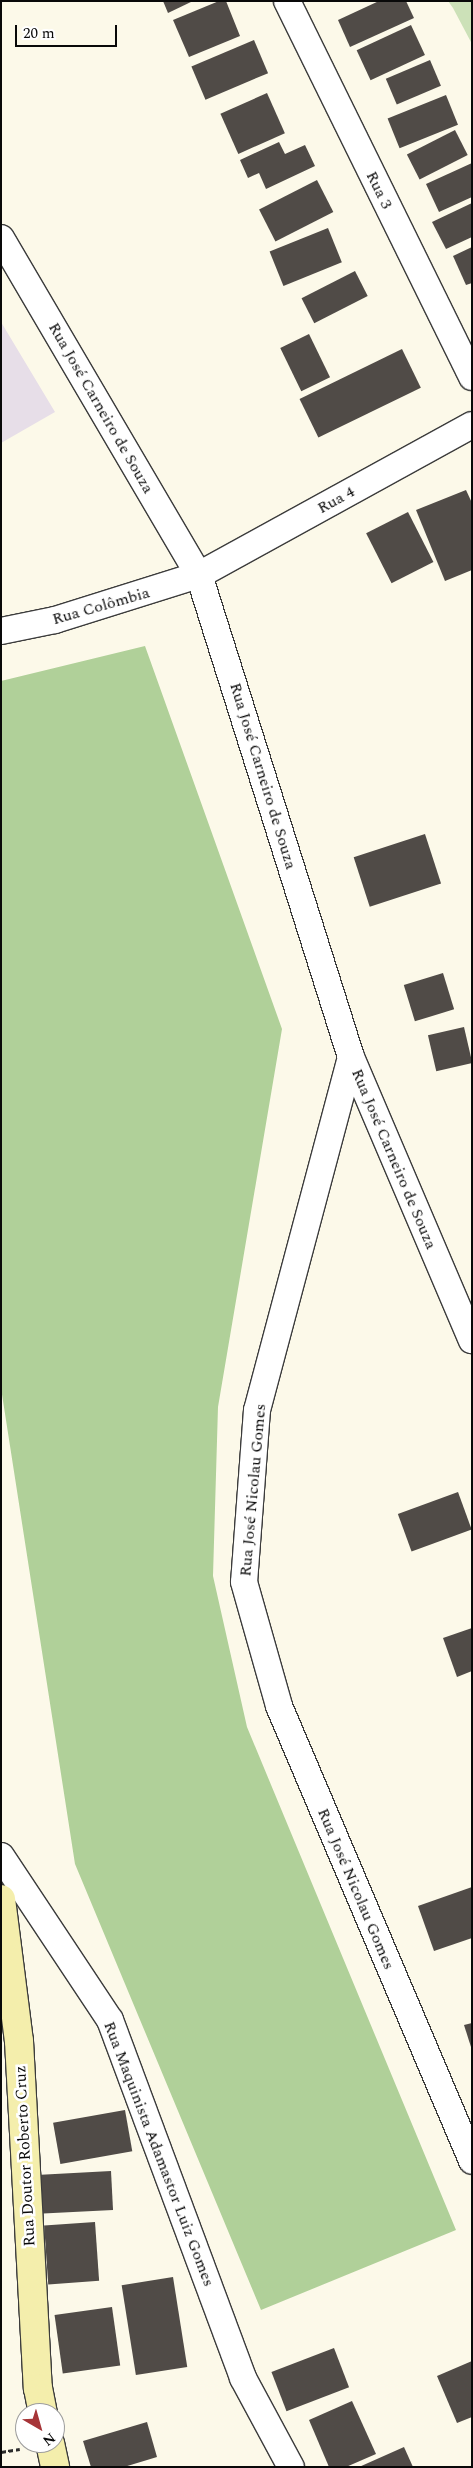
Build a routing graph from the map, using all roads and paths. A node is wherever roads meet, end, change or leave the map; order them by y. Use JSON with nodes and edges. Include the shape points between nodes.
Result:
{"nodes":[{"id":1,"x":288,"y":1,"type":"edge"},
{"id":2,"x":1,"y":238,"type":"edge"},
{"id":3,"x":472,"y":377,"type":"edge"},
{"id":4,"x":472,"y":425,"type":"edge"},
{"id":5,"x":199,"y":575,"type":"junction"},
{"id":6,"x":1,"y":631,"type":"edge"},
{"id":7,"x":351,"y":1057,"type":"junction"},
{"id":8,"x":472,"y":1340,"type":"edge"},
{"id":9,"x":1,"y":1856,"type":"edge"},
{"id":10,"x":1,"y":1900,"type":"edge"},
{"id":11,"x":472,"y":2161,"type":"edge"},
{"id":12,"x":43,"y":2403,"type":"edge"},
{"id":13,"x":52,"y":2453,"type":"edge"},
{"id":14,"x":55,"y":2467,"type":"edge"},
{"id":15,"x":291,"y":2467,"type":"edge"}],
"edges":[{"from":1,"to":3,"type":"street","name":"Rua 3"},
{"from":2,"to":5,"type":"street","name":"Rua José Carneiro de Souza"},
{"from":4,"to":5,"type":"street","name":"Rua 4"},
{"from":5,"to":6,"type":"street","name":"Rua Colômbia","via":[[55,620]]},
{"from":5,"to":7,"type":"street","name":"Rua José Carneiro de Souza"},
{"from":7,"to":8,"type":"street","name":"Rua José Carneiro de Souza"},
{"from":7,"to":11,"type":"street","name":"Rua José Nicolau Gomes","via":[[257,1410],[244,1582],[279,1706]]},
{"from":9,"to":15,"type":"street","name":"Rua Maquinista Adamastor Luiz Gomes","via":[[110,2020],[243,2378]]},
{"from":10,"to":12,"type":"main road","name":"Rua Doutor Roberto Cruz","via":[[19,2041]]},
{"from":13,"to":14,"type":"main road"}]}
